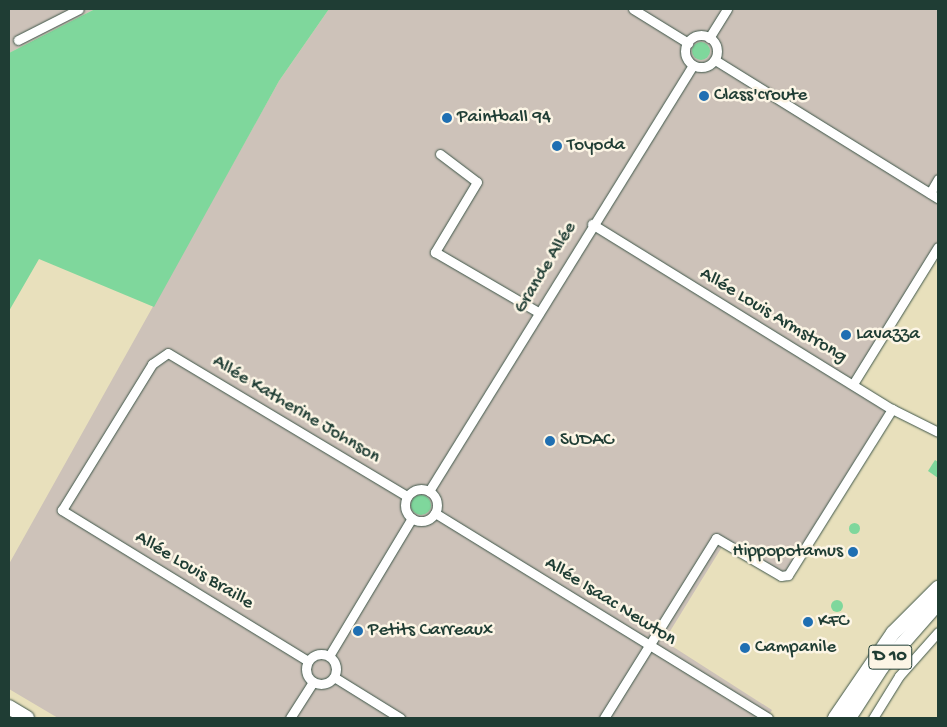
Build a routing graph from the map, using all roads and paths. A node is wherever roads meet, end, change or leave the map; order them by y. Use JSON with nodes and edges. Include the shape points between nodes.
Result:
{"nodes":[{"id":1,"x":79,"y":9,"type":"edge"},
{"id":2,"x":633,"y":9,"type":"edge"},
{"id":3,"x":727,"y":9,"type":"edge"},
{"id":4,"x":709,"y":38,"type":"junction"},
{"id":5,"x":18,"y":40,"type":"dead end"},
{"id":6,"x":688,"y":43,"type":"junction"},
{"id":7,"x":715,"y":60,"type":"junction"},
{"id":8,"x":693,"y":65,"type":"junction"},
{"id":9,"x":440,"y":154,"type":"dead end"},
{"id":10,"x":938,"y":179,"type":"edge"},
{"id":11,"x":934,"y":196,"type":"edge"},
{"id":12,"x":592,"y":224,"type":"junction"},
{"id":13,"x":938,"y":247,"type":"edge"},
{"id":14,"x":538,"y":312,"type":"junction"},
{"id":15,"x":853,"y":384,"type":"junction"},
{"id":16,"x":892,"y":409,"type":"junction"},
{"id":17,"x":938,"y":432,"type":"edge"},
{"id":18,"x":429,"y":491,"type":"junction"},
{"id":19,"x":407,"y":496,"type":"junction"},
{"id":20,"x":62,"y":510,"type":"joint"},
{"id":21,"x":435,"y":513,"type":"junction"},
{"id":22,"x":412,"y":518,"type":"junction"},
{"id":23,"x":938,"y":588,"type":"edge"},
{"id":24,"x":938,"y":603,"type":"edge"},
{"id":25,"x":938,"y":632,"type":"edge"},
{"id":26,"x":649,"y":645,"type":"junction"},
{"id":27,"x":329,"y":656,"type":"junction"},
{"id":28,"x":308,"y":661,"type":"junction"},
{"id":29,"x":334,"y":678,"type":"junction"},
{"id":30,"x":313,"y":682,"type":"junction"},
{"id":31,"x":9,"y":707,"type":"edge"},
{"id":32,"x":27,"y":718,"type":"edge"},
{"id":33,"x":290,"y":718,"type":"edge"},
{"id":34,"x":400,"y":718,"type":"edge"},
{"id":35,"x":604,"y":718,"type":"edge"},
{"id":36,"x":768,"y":718,"type":"edge"},
{"id":37,"x":835,"y":718,"type":"edge"},
{"id":38,"x":849,"y":718,"type":"edge"},
{"id":39,"x":873,"y":718,"type":"edge"}],
"edges":[{"from":1,"to":5,"type":"street"},
{"from":2,"to":6,"type":"street"},
{"from":3,"to":4,"type":"street"},
{"from":4,"to":6,"type":"street","via":[[697,36]]},
{"from":4,"to":7,"type":"street","via":[[717,48]]},
{"from":6,"to":8,"type":"street","via":[[686,55]]},
{"from":7,"to":8,"type":"street","via":[[705,67]]},
{"from":7,"to":11,"type":"street"},
{"from":8,"to":12,"type":"street","name":"Grande Allée"},
{"from":9,"to":14,"type":"street","via":[[477,182],[435,252]]},
{"from":10,"to":11,"type":"street"},
{"from":12,"to":14,"type":"street","name":"Grande Allée"},
{"from":12,"to":15,"type":"street","name":"Allée Louis Armstrong"},
{"from":13,"to":15,"type":"street"},
{"from":14,"to":18,"type":"street","name":"Grande Allée"},
{"from":15,"to":16,"type":"street","name":"Allée Louis Armstrong"},
{"from":16,"to":17,"type":"street","name":"Allée Louis Armstrong"},
{"from":16,"to":26,"type":"street","via":[[788,575],[782,576],[716,538]]},
{"from":18,"to":19,"type":"street","via":[[417,489]]},
{"from":18,"to":21,"type":"street","via":[[436,501]]},
{"from":19,"to":20,"type":"street","name":"Allée Katherine Johnson","via":[[168,353],[152,364]]},
{"from":19,"to":22,"type":"street","via":[[405,508]]},
{"from":20,"to":28,"type":"street","name":"Allée Louis Braille"},
{"from":21,"to":22,"type":"street","via":[[425,520]]},
{"from":21,"to":26,"type":"street","name":"Allée Isaac Newton"},
{"from":22,"to":27,"type":"street"},
{"from":23,"to":37,"type":"main road","number":"D 10","via":[[893,634]]},
{"from":24,"to":38,"type":"main road","number":"D 10","via":[[882,667]]},
{"from":25,"to":39,"type":"street","via":[[900,676]]},
{"from":26,"to":35,"type":"street"},
{"from":26,"to":36,"type":"street","name":"Allée Isaac Newton"},
{"from":27,"to":28,"type":"street","via":[[317,654]]},
{"from":27,"to":29,"type":"street","via":[[336,666]]},
{"from":28,"to":30,"type":"street","via":[[306,673]]},
{"from":29,"to":30,"type":"street","via":[[324,684]]},
{"from":29,"to":34,"type":"street"},
{"from":30,"to":33,"type":"street"},
{"from":31,"to":32,"type":"main road"}]}
